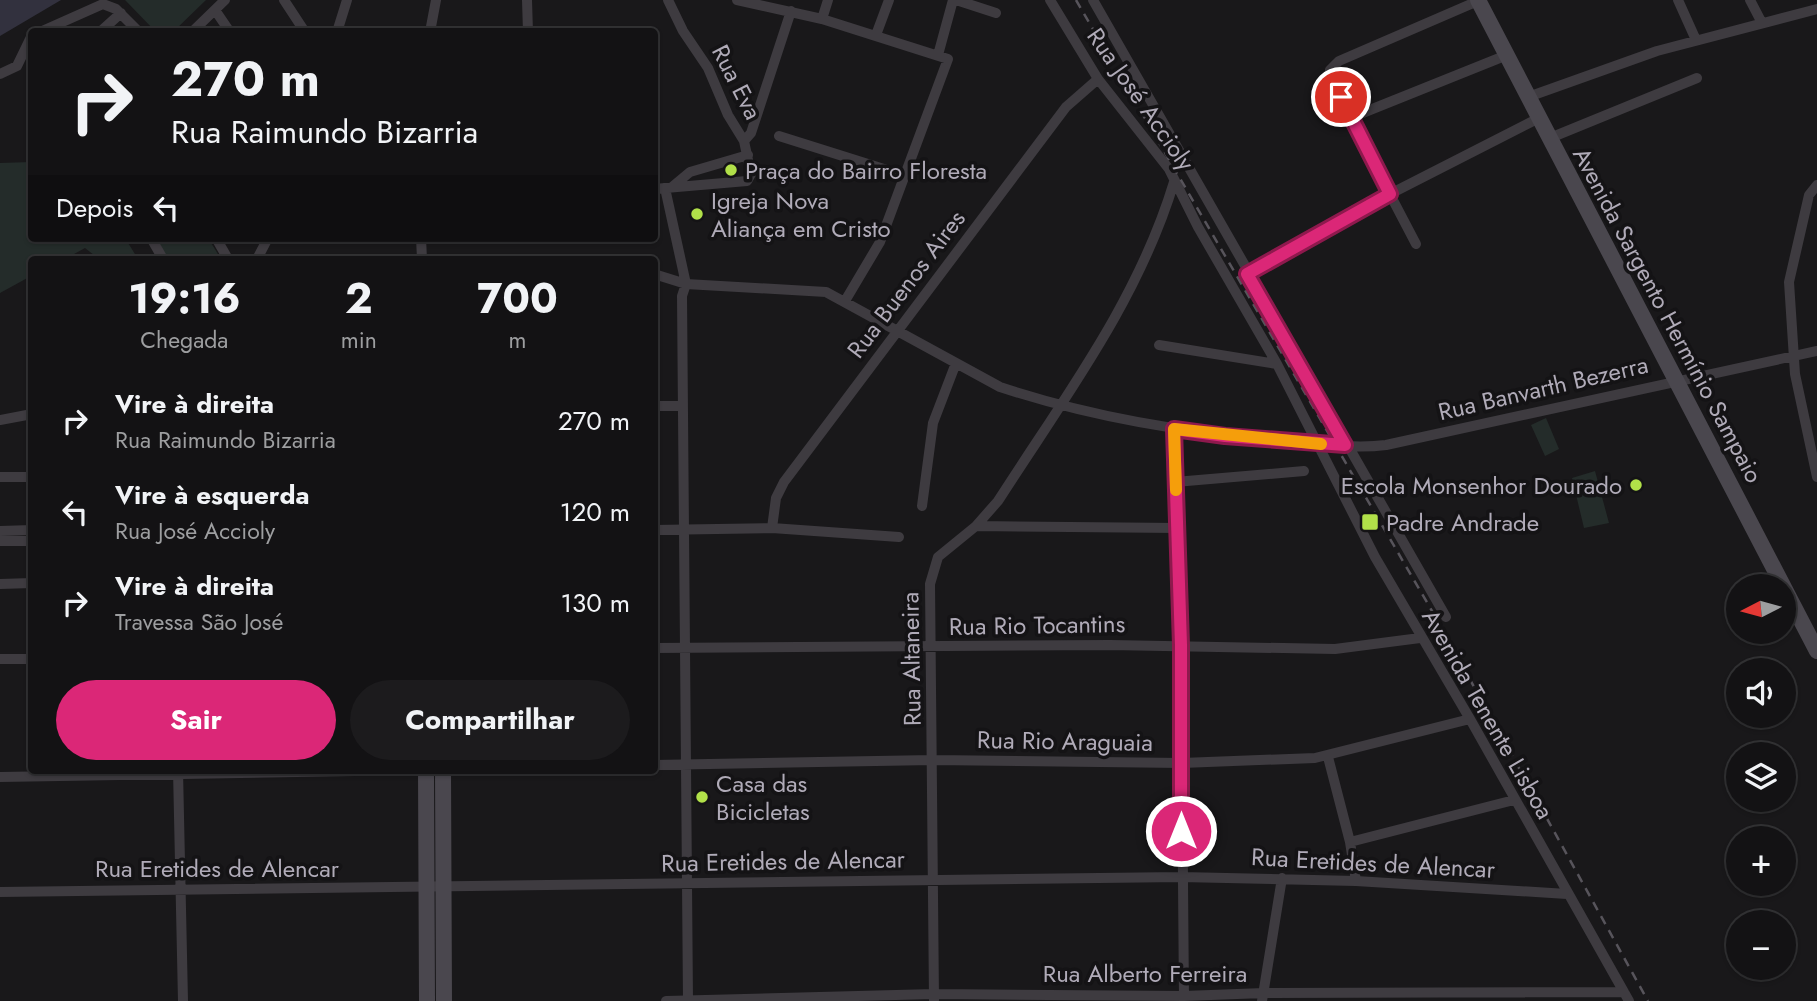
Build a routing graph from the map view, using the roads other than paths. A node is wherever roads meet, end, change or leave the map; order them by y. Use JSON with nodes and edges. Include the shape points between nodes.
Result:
{"nodes":[{"id":1,"x":225,"y":0,"type":"edge"},
{"id":2,"x":284,"y":0,"type":"edge"},
{"id":3,"x":347,"y":0,"type":"edge"},
{"id":4,"x":436,"y":0,"type":"edge"},
{"id":5,"x":527,"y":0,"type":"edge"},
{"id":6,"x":668,"y":0,"type":"edge"},
{"id":7,"x":737,"y":0,"type":"edge"},
{"id":8,"x":828,"y":0,"type":"edge"},
{"id":9,"x":888,"y":0,"type":"edge"},
{"id":10,"x":955,"y":0,"type":"edge"},
{"id":11,"x":1050,"y":0,"type":"edge"},
{"id":12,"x":1093,"y":0,"type":"edge"},
{"id":13,"x":1478,"y":0,"type":"edge"},
{"id":14,"x":1678,"y":0,"type":"edge"},
{"id":15,"x":1750,"y":0,"type":"edge"},
{"id":16,"x":770,"y":3,"type":"edge"},
{"id":17,"x":1817,"y":9,"type":"edge"},
{"id":18,"x":215,"y":10,"type":"junction"},
{"id":19,"x":791,"y":11,"type":"junction"},
{"id":20,"x":121,"y":13,"type":"junction"},
{"id":21,"x":996,"y":13,"type":"dead end"},
{"id":22,"x":822,"y":19,"type":"junction"},
{"id":23,"x":1762,"y":23,"type":"junction"},
{"id":24,"x":49,"y":28,"type":"edge"},
{"id":25,"x":104,"y":28,"type":"edge"},
{"id":26,"x":135,"y":28,"type":"edge"},
{"id":27,"x":196,"y":28,"type":"edge"},
{"id":28,"x":227,"y":28,"type":"edge"},
{"id":29,"x":302,"y":28,"type":"edge"},
{"id":30,"x":338,"y":28,"type":"edge"},
{"id":31,"x":431,"y":28,"type":"edge"},
{"id":32,"x":527,"y":28,"type":"edge"},
{"id":33,"x":876,"y":35,"type":"junction"},
{"id":34,"x":1696,"y":40,"type":"junction"},
{"id":35,"x":28,"y":44,"type":"edge"},
{"id":36,"x":1507,"y":55,"type":"junction"},
{"id":37,"x":943,"y":57,"type":"junction"},
{"id":38,"x":0,"y":74,"type":"edge"},
{"id":39,"x":1697,"y":78,"type":"dead end"},
{"id":40,"x":1098,"y":79,"type":"junction"},
{"id":41,"x":1528,"y":97,"type":"junction"},
{"id":42,"x":1350,"y":118,"type":"junction"},
{"id":43,"x":1539,"y":118,"type":"junction"},
{"id":44,"x":779,"y":135,"type":"dead end"},
{"id":45,"x":1550,"y":138,"type":"junction"},
{"id":46,"x":744,"y":141,"type":"junction"},
{"id":47,"x":748,"y":155,"type":"junction"},
{"id":48,"x":903,"y":175,"type":"junction"},
{"id":49,"x":1174,"y":182,"type":"junction"},
{"id":50,"x":1815,"y":187,"type":"edge"},
{"id":51,"x":664,"y":188,"type":"edge"},
{"id":52,"x":1390,"y":194,"type":"junction"},
{"id":53,"x":1416,"y":244,"type":"dead end"},
{"id":54,"x":1247,"y":274,"type":"junction"},
{"id":55,"x":658,"y":275,"type":"edge"},
{"id":56,"x":686,"y":284,"type":"junction"},
{"id":57,"x":845,"y":301,"type":"junction"},
{"id":58,"x":898,"y":329,"type":"junction"},
{"id":59,"x":1159,"y":345,"type":"dead end"},
{"id":60,"x":1817,"y":351,"type":"edge"},
{"id":61,"x":1793,"y":356,"type":"junction"},
{"id":62,"x":956,"y":363,"type":"junction"},
{"id":63,"x":1277,"y":364,"type":"junction"},
{"id":64,"x":1677,"y":379,"type":"junction"},
{"id":65,"x":1062,"y":404,"type":"junction"},
{"id":66,"x":658,"y":406,"type":"edge"},
{"id":67,"x":681,"y":406,"type":"junction"},
{"id":68,"x":28,"y":415,"type":"edge"},
{"id":69,"x":0,"y":420,"type":"edge"},
{"id":70,"x":1174,"y":429,"type":"junction"},
{"id":71,"x":1318,"y":444,"type":"junction"},
{"id":72,"x":1345,"y":445,"type":"junction"},
{"id":73,"x":1304,"y":471,"type":"dead end"},
{"id":74,"x":0,"y":477,"type":"edge"},
{"id":75,"x":28,"y":477,"type":"edge"},
{"id":76,"x":1817,"y":477,"type":"edge"},
{"id":77,"x":1175,"y":482,"type":"junction"},
{"id":78,"x":922,"y":506,"type":"dead end"},
{"id":79,"x":976,"y":526,"type":"junction"},
{"id":80,"x":772,"y":528,"type":"junction"},
{"id":81,"x":1178,"y":528,"type":"junction"},
{"id":82,"x":28,"y":530,"type":"edge"},
{"id":83,"x":658,"y":530,"type":"edge"},
{"id":84,"x":683,"y":530,"type":"junction"},
{"id":85,"x":0,"y":531,"type":"edge"},
{"id":86,"x":899,"y":537,"type":"dead end"},
{"id":87,"x":0,"y":541,"type":"edge"},
{"id":88,"x":28,"y":541,"type":"edge"},
{"id":89,"x":0,"y":583,"type":"edge"},
{"id":90,"x":28,"y":583,"type":"edge"},
{"id":91,"x":1446,"y":617,"type":"dead end"},
{"id":92,"x":1420,"y":638,"type":"junction"},
{"id":93,"x":1181,"y":645,"type":"junction"},
{"id":94,"x":686,"y":647,"type":"junction"},
{"id":95,"x":932,"y":647,"type":"junction"},
{"id":96,"x":658,"y":648,"type":"edge"},
{"id":97,"x":1817,"y":651,"type":"edge"},
{"id":98,"x":0,"y":659,"type":"edge"},
{"id":99,"x":28,"y":659,"type":"edge"},
{"id":100,"x":1470,"y":719,"type":"junction"},
{"id":101,"x":1328,"y":757,"type":"junction"},
{"id":102,"x":933,"y":760,"type":"junction"},
{"id":103,"x":1182,"y":763,"type":"junction"},
{"id":104,"x":658,"y":765,"type":"edge"},
{"id":105,"x":685,"y":765,"type":"junction"},
{"id":106,"x":107,"y":774,"type":"edge"},
{"id":107,"x":178,"y":774,"type":"edge"},
{"id":108,"x":426,"y":774,"type":"edge"},
{"id":109,"x":443,"y":774,"type":"edge"},
{"id":110,"x":0,"y":777,"type":"edge"},
{"id":111,"x":1514,"y":800,"type":"junction"},
{"id":112,"x":1350,"y":842,"type":"junction"},
{"id":113,"x":1181,"y":877,"type":"junction"},
{"id":114,"x":934,"y":878,"type":"junction"},
{"id":115,"x":1282,"y":878,"type":"junction"},
{"id":116,"x":1356,"y":881,"type":"junction"},
{"id":117,"x":686,"y":884,"type":"junction"},
{"id":118,"x":435,"y":888,"type":"junction"},
{"id":119,"x":179,"y":891,"type":"junction"},
{"id":120,"x":0,"y":892,"type":"edge"},
{"id":121,"x":1567,"y":894,"type":"junction"},
{"id":122,"x":934,"y":997,"type":"edge"},
{"id":123,"x":1263,"y":997,"type":"edge"},
{"id":124,"x":1626,"y":997,"type":"edge"},
{"id":125,"x":1184,"y":998,"type":"edge"},
{"id":126,"x":183,"y":1001,"type":"edge"},
{"id":127,"x":427,"y":1001,"type":"edge"},
{"id":128,"x":444,"y":1001,"type":"edge"},
{"id":129,"x":666,"y":1001,"type":"edge"},
{"id":130,"x":688,"y":1001,"type":"edge"}],
"edges":[{"from":1,"to":18,"type":"street"},
{"from":2,"to":29,"type":"street"},
{"from":3,"to":30,"type":"street"},
{"from":4,"to":31,"type":"street"},
{"from":5,"to":32,"type":"street"},
{"from":6,"to":46,"type":"street","name":"Rua Eva"},
{"from":7,"to":16,"type":"street"},
{"from":8,"to":22,"type":"street"},
{"from":9,"to":33,"type":"street"},
{"from":10,"to":21,"type":"street"},
{"from":10,"to":37,"type":"street"},
{"from":11,"to":40,"type":"street","name":"Rua José Accioly"},
{"from":12,"to":54,"type":"street","name":"Rua José Accioly"},
{"from":13,"to":36,"type":"main road","name":"Avenida Sargento Hermínio Sampaio"},
{"from":13,"to":42,"type":"street","via":[[1339,61],[1330,70]]},
{"from":14,"to":34,"type":"street"},
{"from":15,"to":23,"type":"street"},
{"from":16,"to":19,"type":"street"},
{"from":17,"to":23,"type":"street"},
{"from":18,"to":27,"type":"street"},
{"from":18,"to":28,"type":"street"},
{"from":19,"to":22,"type":"street"},
{"from":19,"to":46,"type":"street","via":[[751,133]]},
{"from":20,"to":24,"type":"street","via":[[103,4]]},
{"from":20,"to":25,"type":"street"},
{"from":20,"to":26,"type":"street"},
{"from":22,"to":33,"type":"street"},
{"from":23,"to":34,"type":"street"},
{"from":33,"to":37,"type":"street"},
{"from":34,"to":41,"type":"street"},
{"from":35,"to":38,"type":"street","via":[[17,65]]},
{"from":36,"to":41,"type":"main road","name":"Avenida Sargento Hermínio Sampaio"},
{"from":36,"to":42,"type":"street"},
{"from":37,"to":48,"type":"street"},
{"from":39,"to":45,"type":"street"},
{"from":40,"to":49,"type":"street","name":"Rua José Accioly","via":[[1169,169]]},
{"from":40,"to":58,"type":"street","name":"Rua Buenos Aires","via":[[1066,107]]},
{"from":41,"to":43,"type":"main road","name":"Avenida Sargento Hermínio Sampaio"},
{"from":42,"to":52,"type":"street"},
{"from":43,"to":45,"type":"main road","name":"Avenida Sargento Hermínio Sampaio"},
{"from":43,"to":52,"type":"street"},
{"from":44,"to":48,"type":"street"},
{"from":45,"to":64,"type":"main road","name":"Avenida Sargento Hermínio Sampaio"},
{"from":46,"to":47,"type":"street","name":"Rua Eva"},
{"from":47,"to":51,"type":"street","via":[[702,167]]},
{"from":47,"to":51,"type":"street","name":"Rua Eva","via":[[751,174],[747,181]]},
{"from":48,"to":57,"type":"street","via":[[874,255]]},
{"from":49,"to":63,"type":"street","name":"Rua José Accioly"},
{"from":49,"to":65,"type":"street","name":"Rua Altaneira","via":[[1147,260]]},
{"from":50,"to":61,"type":"street","via":[[1790,271]]},
{"from":51,"to":56,"type":"street"},
{"from":52,"to":53,"type":"street"},
{"from":52,"to":54,"type":"street"},
{"from":54,"to":72,"type":"street","name":"Rua José Accioly"},
{"from":55,"to":56,"type":"street","name":"Rua Banvarth Bezerra"},
{"from":56,"to":57,"type":"street","name":"Rua Banvarth Bezerra","via":[[800,289],[826,292]]},
{"from":56,"to":67,"type":"street","via":[[682,296]]},
{"from":57,"to":58,"type":"street","name":"Rua Banvarth Bezerra"},
{"from":58,"to":62,"type":"street","name":"Rua Banvarth Bezerra"},
{"from":58,"to":80,"type":"street","name":"Rua Buenos Aires","via":[[778,491]]},
{"from":59,"to":63,"type":"street"},
{"from":60,"to":61,"type":"street","name":"Rua Banvarth Bezerra"},
{"from":61,"to":64,"type":"street","name":"Rua Banvarth Bezerra"},
{"from":61,"to":76,"type":"street"},
{"from":62,"to":65,"type":"street","name":"Rua Banvarth Bezerra","via":[[1000,387]]},
{"from":62,"to":78,"type":"street","via":[[933,423]]},
{"from":63,"to":71,"type":"street","name":"Rua José Accioly"},
{"from":64,"to":72,"type":"street","name":"Rua Banvarth Bezerra","via":[[1386,445]]},
{"from":64,"to":97,"type":"main road","name":"Avenida Sargento Hermínio Sampaio"},
{"from":65,"to":70,"type":"street","name":"Rua Banvarth Bezerra"},
{"from":65,"to":79,"type":"street","name":"Rua Altaneira","via":[[998,502]]},
{"from":66,"to":67,"type":"street"},
{"from":67,"to":84,"type":"street"},
{"from":68,"to":69,"type":"street"},
{"from":70,"to":71,"type":"street","name":"Rua Banvarth Bezerra"},
{"from":70,"to":77,"type":"street"},
{"from":71,"to":72,"type":"street","name":"Rua Banvarth Bezerra"},
{"from":71,"to":92,"type":"street","name":"Avenida Tenente Lisboa"},
{"from":72,"to":91,"type":"street","name":"Avenida Tenente Lisboa"},
{"from":73,"to":77,"type":"street"},
{"from":74,"to":75,"type":"street"},
{"from":77,"to":81,"type":"street"},
{"from":79,"to":81,"type":"street"},
{"from":79,"to":95,"type":"street","name":"Rua Altaneira","via":[[949,545],[933,568]]},
{"from":80,"to":84,"type":"street"},
{"from":80,"to":86,"type":"street"},
{"from":81,"to":93,"type":"street"},
{"from":82,"to":85,"type":"street"},
{"from":83,"to":84,"type":"street"},
{"from":84,"to":94,"type":"street"},
{"from":87,"to":88,"type":"street"},
{"from":89,"to":90,"type":"street"},
{"from":92,"to":93,"type":"street","name":"Rua Rio Tocantins","via":[[1335,649]]},
{"from":92,"to":100,"type":"street","name":"Avenida Tenente Lisboa"},
{"from":93,"to":95,"type":"street","name":"Rua Rio Tocantins"},
{"from":93,"to":103,"type":"street"},
{"from":94,"to":95,"type":"street","name":"Rua Rio Tocantins"},
{"from":94,"to":96,"type":"street","name":"Rua Rio Tocantins"},
{"from":94,"to":105,"type":"street"},
{"from":95,"to":102,"type":"street","name":"Rua Altaneira"},
{"from":98,"to":99,"type":"street"},
{"from":100,"to":101,"type":"street","name":"Rua Rio Araguaia"},
{"from":100,"to":111,"type":"street","name":"Avenida Tenente Lisboa"},
{"from":101,"to":103,"type":"street","name":"Rua Rio Araguaia"},
{"from":101,"to":112,"type":"street"},
{"from":102,"to":103,"type":"street","name":"Rua Rio Araguaia"},
{"from":102,"to":105,"type":"street","name":"Rua Rio Araguaia"},
{"from":102,"to":114,"type":"street","name":"Rua Altaneira"},
{"from":103,"to":113,"type":"street"},
{"from":104,"to":105,"type":"street","name":"Rua Rio Araguaia"},
{"from":105,"to":117,"type":"street"},
{"from":106,"to":110,"type":"street"},
{"from":107,"to":119,"type":"street"},
{"from":108,"to":118,"type":"main road"},
{"from":109,"to":118,"type":"main road"},
{"from":111,"to":112,"type":"street"},
{"from":111,"to":121,"type":"street","name":"Avenida Tenente Lisboa"},
{"from":112,"to":116,"type":"street"},
{"from":113,"to":114,"type":"street","name":"Rua Eretides de Alencar"},
{"from":113,"to":115,"type":"street","name":"Rua Eretides de Alencar"},
{"from":113,"to":125,"type":"street"},
{"from":114,"to":117,"type":"street","name":"Rua Eretides de Alencar"},
{"from":114,"to":122,"type":"street","name":"Rua Altaneira"},
{"from":115,"to":116,"type":"street","name":"Rua Eretides de Alencar"},
{"from":115,"to":123,"type":"street"},
{"from":116,"to":121,"type":"street","name":"Rua Eretides de Alencar"},
{"from":117,"to":118,"type":"street","name":"Rua Eretides de Alencar"},
{"from":117,"to":130,"type":"street"},
{"from":118,"to":119,"type":"street","name":"Rua Eretides de Alencar"},
{"from":118,"to":127,"type":"main road"},
{"from":118,"to":128,"type":"main road"},
{"from":119,"to":120,"type":"street","name":"Rua Eretides de Alencar"},
{"from":119,"to":126,"type":"street"},
{"from":121,"to":124,"type":"street","name":"Avenida Tenente Lisboa"},
{"from":122,"to":125,"type":"street","name":"Rua Alberto Ferreira"},
{"from":122,"to":130,"type":"street","name":"Rua Alberto Ferreira"},
{"from":123,"to":124,"type":"street","name":"Rua Alberto Ferreira"},
{"from":123,"to":125,"type":"street","name":"Rua Alberto Ferreira"},
{"from":129,"to":130,"type":"street","name":"Rua Alberto Ferreira"}]}
